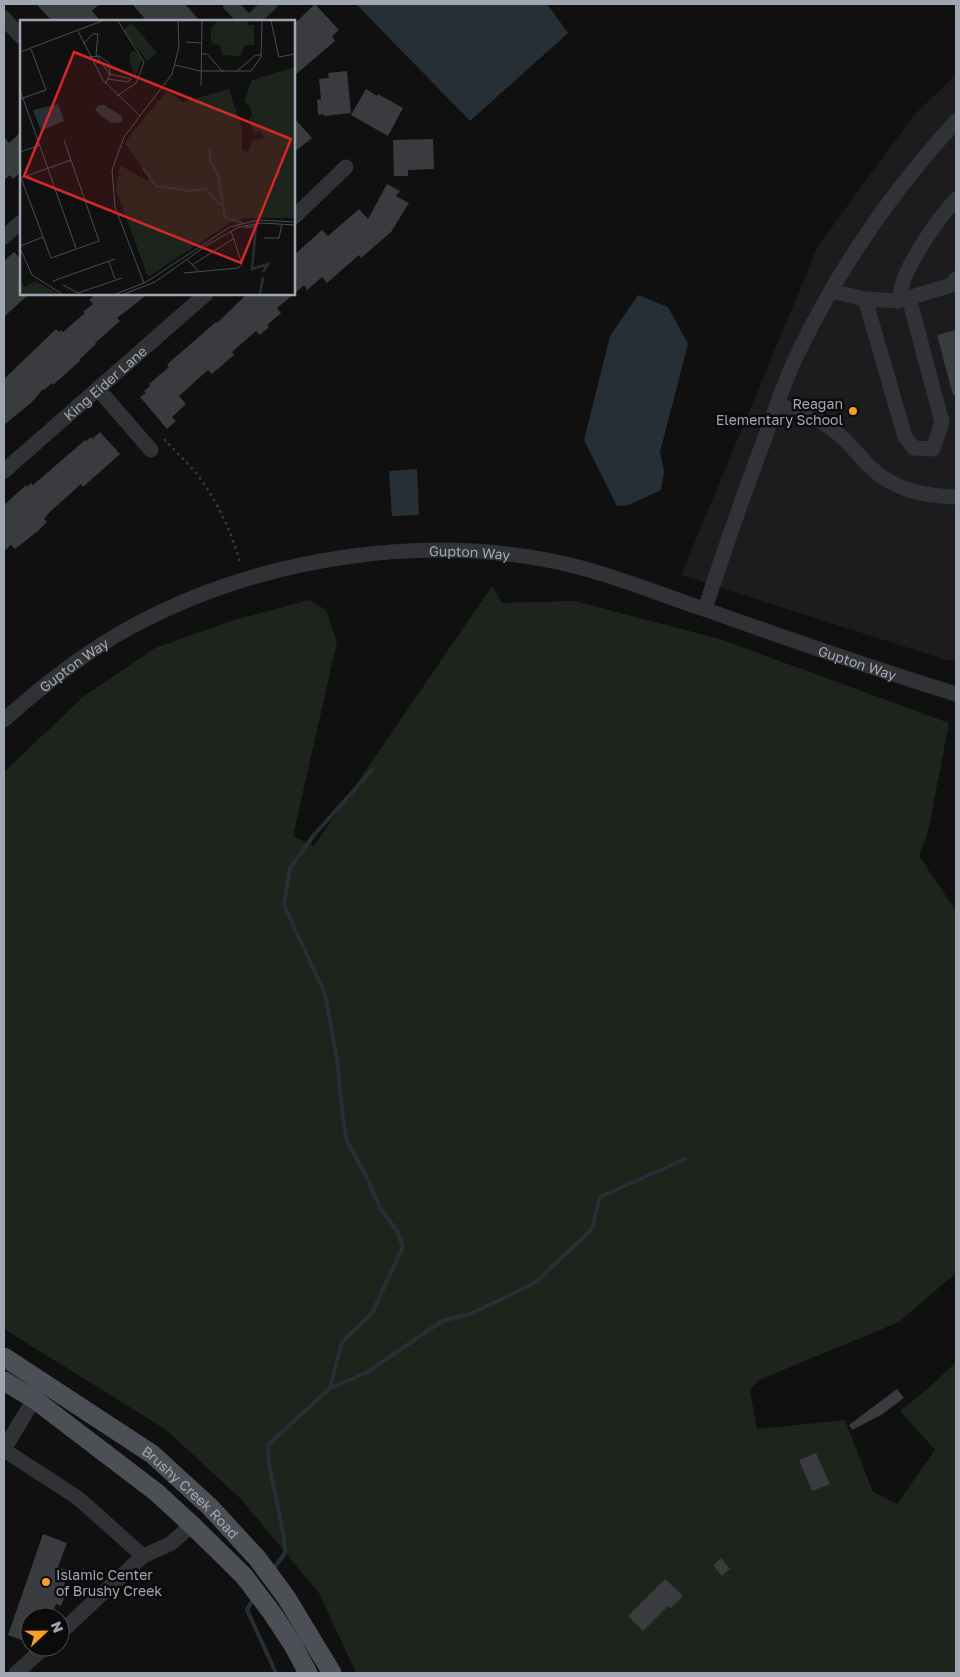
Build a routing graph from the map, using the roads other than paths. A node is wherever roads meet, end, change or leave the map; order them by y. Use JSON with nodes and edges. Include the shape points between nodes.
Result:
{"nodes":[{"id":1,"x":230,"y":4,"type":"edge"},
{"id":2,"x":270,"y":4,"type":"edge"},
{"id":3,"x":4,"y":18,"type":"edge"},
{"id":4,"x":245,"y":20,"type":"edge"},
{"id":5,"x":252,"y":20,"type":"edge"},
{"id":6,"x":20,"y":36,"type":"edge"},
{"id":7,"x":956,"y":121,"type":"edge"},
{"id":8,"x":346,"y":167,"type":"dead end"},
{"id":9,"x":956,"y":199,"type":"edge"},
{"id":10,"x":295,"y":216,"type":"edge"},
{"id":11,"x":20,"y":223,"type":"edge"},
{"id":12,"x":4,"y":237,"type":"edge"},
{"id":13,"x":956,"y":279,"type":"edge"},
{"id":14,"x":831,"y":291,"type":"junction"},
{"id":15,"x":205,"y":295,"type":"edge"},
{"id":16,"x":865,"y":299,"type":"junction"},
{"id":17,"x":904,"y":300,"type":"junction"},
{"id":18,"x":98,"y":389,"type":"junction"},
{"id":19,"x":777,"y":405,"type":"junction"},
{"id":20,"x":151,"y":450,"type":"dead end"},
{"id":21,"x":4,"y":471,"type":"edge"},
{"id":22,"x":956,"y":497,"type":"edge"},
{"id":23,"x":704,"y":609,"type":"junction"},
{"id":24,"x":956,"y":694,"type":"edge"},
{"id":25,"x":4,"y":720,"type":"edge"},
{"id":26,"x":4,"y":1357,"type":"edge"},
{"id":27,"x":4,"y":1381,"type":"edge"},
{"id":28,"x":44,"y":1383,"type":"junction"},
{"id":29,"x":34,"y":1399,"type":"junction"},
{"id":30,"x":4,"y":1450,"type":"edge"},
{"id":31,"x":192,"y":1525,"type":"junction"},
{"id":32,"x":143,"y":1556,"type":"junction"},
{"id":33,"x":70,"y":1624,"type":"edge"},
{"id":34,"x":34,"y":1657,"type":"edge"},
{"id":35,"x":16,"y":1673,"type":"edge"},
{"id":36,"x":308,"y":1673,"type":"edge"},
{"id":37,"x":332,"y":1673,"type":"edge"}],
"edges":[{"from":1,"to":4,"type":"street"},
{"from":2,"to":5,"type":"street"},
{"from":3,"to":6,"type":"street"},
{"from":7,"to":14,"type":"street","via":[[886,205]]},
{"from":8,"to":10,"type":"street"},
{"from":9,"to":17,"type":"street","via":[[912,262],[903,282]]},
{"from":11,"to":12,"type":"street"},
{"from":13,"to":17,"type":"street","via":[[950,285]]},
{"from":14,"to":16,"type":"street"},
{"from":14,"to":19,"type":"street","via":[[798,352]]},
{"from":15,"to":18,"type":"street","name":"King Eider Lane"},
{"from":16,"to":17,"type":"street"},
{"from":16,"to":17,"type":"street","via":[[905,437],[914,448],[933,449],[942,422]]},
{"from":18,"to":20,"type":"street"},
{"from":18,"to":21,"type":"street","name":"King Eider Lane"},
{"from":19,"to":22,"type":"street","via":[[819,421],[836,432],[870,467],[893,484],[915,493]]},
{"from":19,"to":23,"type":"street"},
{"from":23,"to":24,"type":"street","name":"Gupton Way"},
{"from":23,"to":25,"type":"street","name":"Gupton Way","via":[[577,567],[526,557],[426,550],[332,558],[223,586],[131,627],[53,678]]},
{"from":26,"to":28,"type":"main road","name":"Brushy Creek Road"},
{"from":27,"to":29,"type":"main road","name":"Brushy Creek Road"},
{"from":28,"to":29,"type":"street"},
{"from":28,"to":37,"type":"main road","name":"Brushy Creek Road","via":[[152,1454],[210,1507],[257,1558],[286,1597]]},
{"from":29,"to":30,"type":"street"},
{"from":29,"to":31,"type":"main road","name":"Brushy Creek Road","via":[[156,1492]]},
{"from":30,"to":32,"type":"street","via":[[78,1498]]},
{"from":31,"to":32,"type":"street","via":[[170,1544]]},
{"from":31,"to":36,"type":"main road","name":"Brushy Creek Road","via":[[237,1569],[272,1613]]},
{"from":32,"to":33,"type":"street"},
{"from":34,"to":35,"type":"street"}]}
